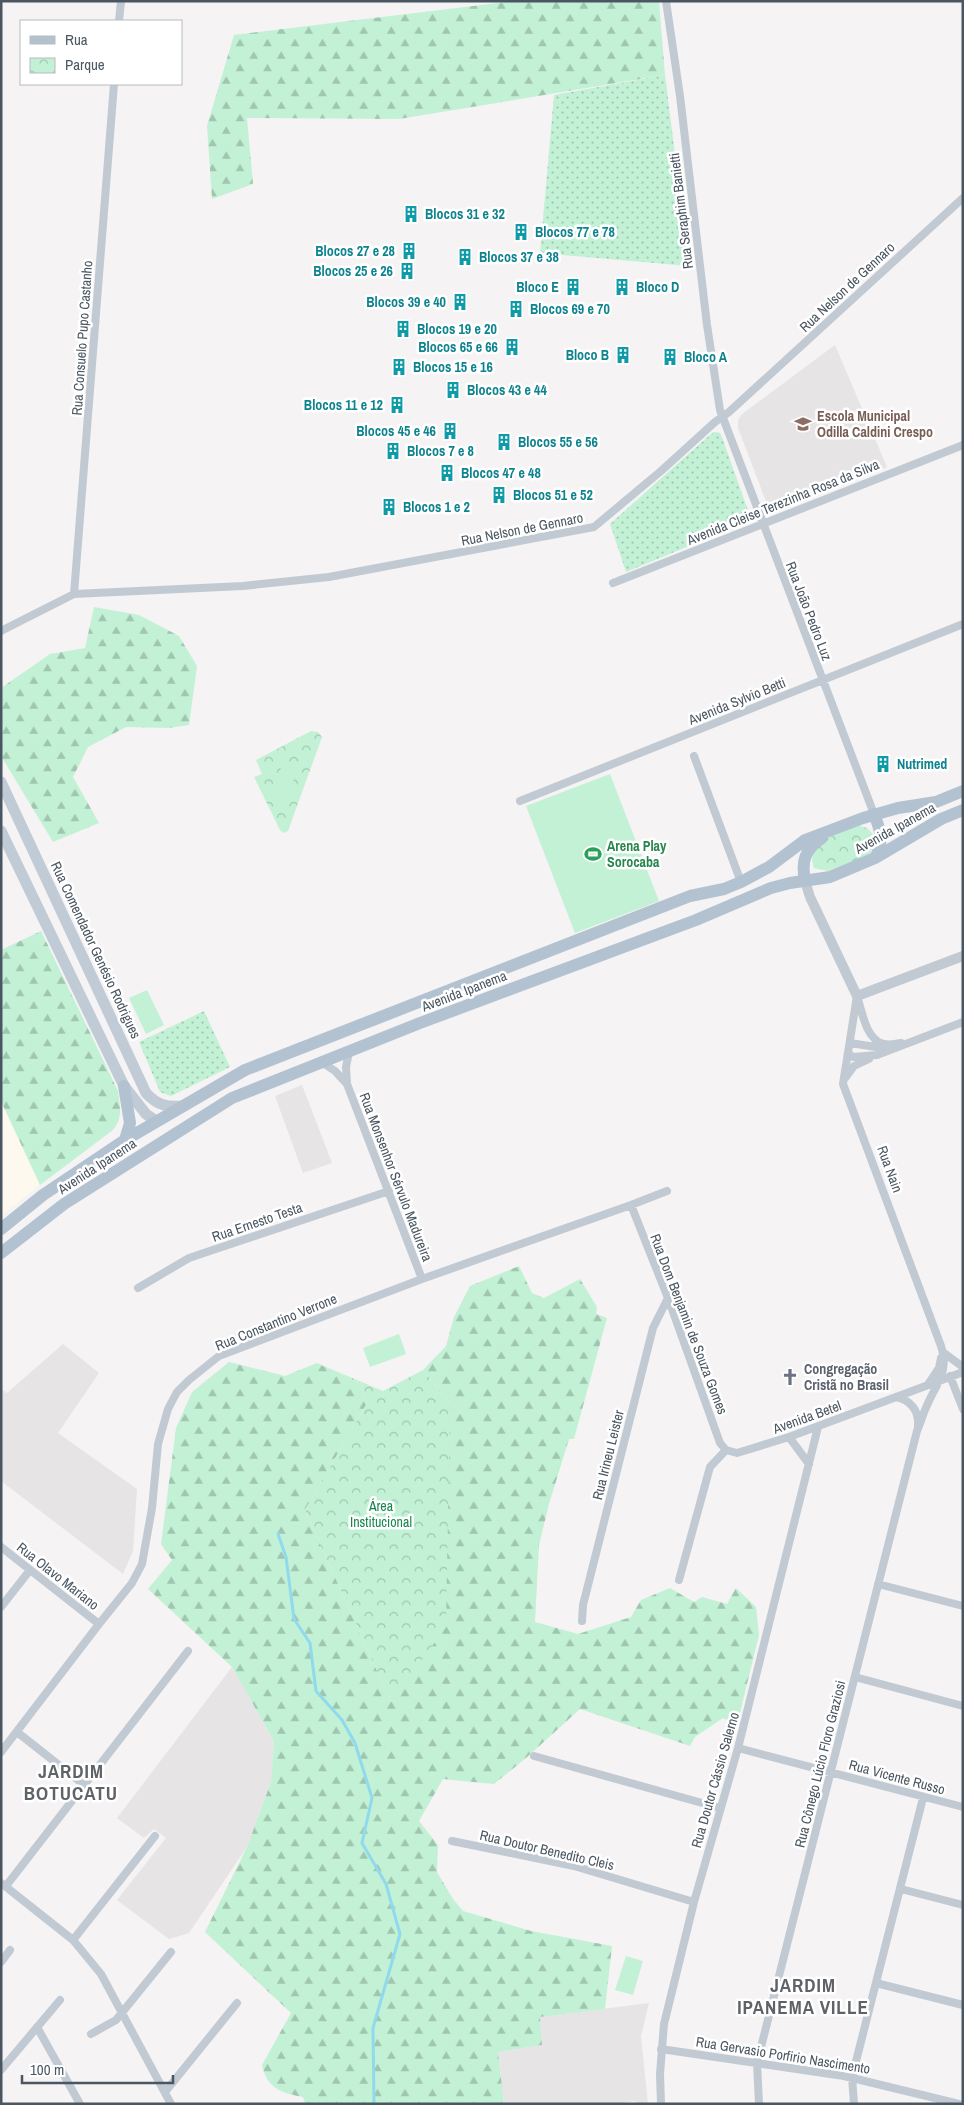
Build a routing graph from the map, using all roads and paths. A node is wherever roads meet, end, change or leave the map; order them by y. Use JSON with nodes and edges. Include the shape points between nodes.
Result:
{"nodes":[{"id":1,"x":121,"y":1,"type":"edge"},
{"id":2,"x":666,"y":1,"type":"edge"},
{"id":3,"x":119,"y":20,"type":"edge"},
{"id":4,"x":114,"y":85,"type":"edge"},
{"id":5,"x":963,"y":198,"type":"edge"},
{"id":6,"x":723,"y":416,"type":"junction"},
{"id":7,"x":963,"y":445,"type":"edge"},
{"id":8,"x":762,"y":524,"type":"junction"},
{"id":9,"x":613,"y":583,"type":"dead end"},
{"id":10,"x":74,"y":594,"type":"junction"},
{"id":11,"x":963,"y":624,"type":"edge"},
{"id":12,"x":1,"y":631,"type":"edge"},
{"id":13,"x":822,"y":681,"type":"junction"},
{"id":14,"x":694,"y":756,"type":"dead end"},
{"id":15,"x":1,"y":782,"type":"edge"},
{"id":16,"x":963,"y":790,"type":"edge"},
{"id":17,"x":520,"y":801,"type":"dead end"},
{"id":18,"x":963,"y":810,"type":"edge"},
{"id":19,"x":874,"y":814,"type":"junction"},
{"id":20,"x":850,"y":822,"type":"junction"},
{"id":21,"x":1,"y":830,"type":"edge"},
{"id":22,"x":875,"y":858,"type":"junction"},
{"id":23,"x":805,"y":881,"type":"junction"},
{"id":24,"x":741,"y":882,"type":"junction"},
{"id":25,"x":963,"y":956,"type":"edge"},
{"id":26,"x":857,"y":996,"type":"junction"},
{"id":27,"x":963,"y":1022,"type":"edge"},
{"id":28,"x":850,"y":1043,"type":"junction"},
{"id":29,"x":908,"y":1043,"type":"junction"},
{"id":30,"x":349,"y":1052,"type":"junction"},
{"id":31,"x":848,"y":1053,"type":"junction"},
{"id":32,"x":878,"y":1055,"type":"junction"},
{"id":33,"x":323,"y":1063,"type":"junction"},
{"id":34,"x":347,"y":1084,"type":"junction"},
{"id":35,"x":843,"y":1084,"type":"junction"},
{"id":36,"x":124,"y":1086,"type":"junction"},
{"id":37,"x":182,"y":1106,"type":"junction"},
{"id":38,"x":156,"y":1121,"type":"junction"},
{"id":39,"x":183,"y":1128,"type":"junction"},
{"id":40,"x":125,"y":1140,"type":"junction"},
{"id":41,"x":388,"y":1191,"type":"junction"},
{"id":42,"x":667,"y":1191,"type":"dead end"},
{"id":43,"x":631,"y":1206,"type":"junction"},
{"id":44,"x":1,"y":1229,"type":"edge"},
{"id":45,"x":1,"y":1253,"type":"edge"},
{"id":46,"x":422,"y":1279,"type":"junction"},
{"id":47,"x":138,"y":1288,"type":"dead end"},
{"id":48,"x":668,"y":1298,"type":"junction"},
{"id":49,"x":943,"y":1350,"type":"junction"},
{"id":50,"x":963,"y":1367,"type":"edge"},
{"id":51,"x":963,"y":1372,"type":"edge"},
{"id":52,"x":950,"y":1376,"type":"junction"},
{"id":53,"x":941,"y":1380,"type":"junction"},
{"id":54,"x":926,"y":1386,"type":"junction"},
{"id":55,"x":914,"y":1390,"type":"junction"},
{"id":56,"x":892,"y":1398,"type":"junction"},
{"id":57,"x":911,"y":1404,"type":"junction"},
{"id":58,"x":963,"y":1409,"type":"edge"},
{"id":59,"x":818,"y":1427,"type":"junction"},
{"id":60,"x":917,"y":1431,"type":"junction"},
{"id":61,"x":789,"y":1437,"type":"junction"},
{"id":62,"x":726,"y":1450,"type":"junction"},
{"id":63,"x":809,"y":1464,"type":"junction"},
{"id":64,"x":1,"y":1547,"type":"edge"},
{"id":65,"x":30,"y":1570,"type":"junction"},
{"id":66,"x":679,"y":1580,"type":"dead end"},
{"id":67,"x":878,"y":1584,"type":"junction"},
{"id":68,"x":963,"y":1606,"type":"edge"},
{"id":69,"x":1,"y":1607,"type":"edge"},
{"id":70,"x":582,"y":1620,"type":"dead end"},
{"id":71,"x":99,"y":1624,"type":"junction"},
{"id":72,"x":188,"y":1651,"type":"dead end"},
{"id":73,"x":855,"y":1676,"type":"junction"},
{"id":74,"x":963,"y":1706,"type":"edge"},
{"id":75,"x":17,"y":1732,"type":"junction"},
{"id":76,"x":738,"y":1748,"type":"junction"},
{"id":77,"x":1,"y":1752,"type":"edge"},
{"id":78,"x":534,"y":1756,"type":"dead end"},
{"id":79,"x":831,"y":1772,"type":"junction"},
{"id":80,"x":84,"y":1784,"type":"junction"},
{"id":81,"x":923,"y":1798,"type":"junction"},
{"id":82,"x":963,"y":1807,"type":"edge"},
{"id":83,"x":720,"y":1808,"type":"junction"},
{"id":84,"x":155,"y":1836,"type":"dead end"},
{"id":85,"x":452,"y":1841,"type":"dead end"},
{"id":86,"x":4,"y":1885,"type":"edge"},
{"id":87,"x":901,"y":1889,"type":"junction"},
{"id":88,"x":694,"y":1902,"type":"junction"},
{"id":89,"x":963,"y":1905,"type":"edge"},
{"id":90,"x":73,"y":1940,"type":"junction"},
{"id":91,"x":10,"y":1950,"type":"dead end"},
{"id":92,"x":171,"y":1952,"type":"dead end"},
{"id":93,"x":1,"y":1962,"type":"edge"},
{"id":94,"x":876,"y":1982,"type":"junction"},
{"id":95,"x":60,"y":2000,"type":"dead end"},
{"id":96,"x":237,"y":2003,"type":"dead end"},
{"id":97,"x":963,"y":2005,"type":"edge"},
{"id":98,"x":122,"y":2014,"type":"junction"},
{"id":99,"x":37,"y":2027,"type":"junction"},
{"id":100,"x":91,"y":2034,"type":"dead end"},
{"id":101,"x":661,"y":2049,"type":"junction"},
{"id":102,"x":757,"y":2063,"type":"junction"},
{"id":103,"x":1,"y":2070,"type":"edge"},
{"id":104,"x":852,"y":2077,"type":"junction"},
{"id":105,"x":165,"y":2092,"type":"junction"},
{"id":106,"x":80,"y":2104,"type":"edge"},
{"id":107,"x":172,"y":2104,"type":"edge"},
{"id":108,"x":661,"y":2104,"type":"edge"},
{"id":109,"x":759,"y":2104,"type":"edge"},
{"id":110,"x":854,"y":2104,"type":"edge"},
{"id":111,"x":958,"y":2104,"type":"edge"}],
"edges":[{"from":1,"to":3,"type":"street"},
{"from":2,"to":6,"type":"street","name":"Rua Seraphim Banietti","via":[[707,325]]},
{"from":4,"to":10,"type":"street","name":"Rua Consuelo Pupo Castanho"},
{"from":5,"to":6,"type":"street","name":"Rua Nelson de Gennaro"},
{"from":6,"to":8,"type":"street","name":"Rua João Pedro Luz"},
{"from":6,"to":10,"type":"street","name":"Rua Nelson de Gennaro","via":[[594,527],[329,577],[243,586]]},
{"from":7,"to":8,"type":"street","name":"Avenida Cleise Terezinha Rosa da Silva"},
{"from":8,"to":9,"type":"street","name":"Avenida Cleise Terezinha Rosa da Silva"},
{"from":8,"to":13,"type":"street","name":"Rua João Pedro Luz"},
{"from":10,"to":12,"type":"street","name":"Rua Nelson de Gennaro"},
{"from":11,"to":13,"type":"street","name":"Avenida Sylvio Betti"},
{"from":13,"to":17,"type":"street","name":"Avenida Sylvio Betti"},
{"from":13,"to":19,"type":"street","name":"Rua João Pedro Luz"},
{"from":14,"to":24,"type":"street"},
{"from":15,"to":37,"type":"main road","name":"Rua Comendador Genésio Rodrigues","via":[[146,1092],[163,1106]]},
{"from":16,"to":19,"type":"main road","name":"Avenida Ipanema","via":[[936,802]]},
{"from":18,"to":22,"type":"main road","name":"Avenida Ipanema","via":[[941,819]]},
{"from":19,"to":20,"type":"main road","name":"Avenida Ipanema"},
{"from":19,"to":22,"type":"main road","via":[[881,836]]},
{"from":20,"to":23,"type":"main road","via":[[809,848],[803,862]]},
{"from":20,"to":24,"type":"main road","name":"Avenida Ipanema","via":[[805,840],[769,867]]},
{"from":21,"to":36,"type":"main road"},
{"from":22,"to":23,"type":"main road","name":"Avenida Ipanema","via":[[830,877]]},
{"from":23,"to":26,"type":"street"},
{"from":23,"to":30,"type":"main road","name":"Avenida Ipanema","via":[[771,888],[696,920]]},
{"from":24,"to":37,"type":"main road","name":"Avenida Ipanema","via":[[690,896],[254,1067]]},
{"from":25,"to":26,"type":"street"},
{"from":26,"to":28,"type":"street","name":"Rua Nain"},
{"from":26,"to":29,"type":"street","via":[[870,1033],[878,1041],[884,1044]]},
{"from":27,"to":29,"type":"street"},
{"from":28,"to":29,"type":"street","via":[[884,1048]]},
{"from":28,"to":31,"type":"street","name":"Rua Nain"},
{"from":29,"to":32,"type":"street"},
{"from":30,"to":33,"type":"main road","name":"Avenida Ipanema"},
{"from":30,"to":34,"type":"street","name":"Rua Monsenhor Sérvulo Madureira"},
{"from":31,"to":32,"type":"street","via":[[853,1057]]},
{"from":31,"to":35,"type":"street","name":"Rua Nain"},
{"from":32,"to":35,"type":"street","via":[[854,1066]]},
{"from":33,"to":34,"type":"street","name":"Rua Monsenhor Sérvulo Madureira","via":[[335,1070]]},
{"from":33,"to":39,"type":"main road","name":"Avenida Ipanema","via":[[232,1098]]},
{"from":34,"to":41,"type":"street","name":"Rua Monsenhor Sérvulo Madureira"},
{"from":35,"to":49,"type":"street","name":"Rua Nain"},
{"from":36,"to":38,"type":"main road","via":[[146,1114]]},
{"from":36,"to":40,"type":"main road","via":[[130,1123]]},
{"from":37,"to":38,"type":"main road","name":"Avenida Ipanema"},
{"from":38,"to":39,"type":"main road"},
{"from":38,"to":40,"type":"main road","name":"Avenida Ipanema"},
{"from":39,"to":45,"type":"main road","name":"Avenida Ipanema","via":[[64,1204]]},
{"from":40,"to":44,"type":"main road","name":"Avenida Ipanema","via":[[43,1195]]},
{"from":41,"to":46,"type":"street","name":"Rua Monsenhor Sérvulo Madureira"},
{"from":41,"to":47,"type":"street","name":"Rua Ernesto Testa","via":[[189,1258]]},
{"from":42,"to":43,"type":"street","name":"Rua Constantino Verrone"},
{"from":43,"to":46,"type":"street","name":"Rua Constantino Verrone"},
{"from":43,"to":48,"type":"street","name":"Rua Dom Benjamin de Souza Gomes"},
{"from":46,"to":71,"type":"street","name":"Rua Constantino Verrone","via":[[219,1356],[177,1392],[168,1409],[158,1444],[152,1508],[142,1564],[132,1584]]},
{"from":48,"to":62,"type":"street","name":"Rua Dom Benjamin de Souza Gomes","via":[[720,1443]]},
{"from":48,"to":70,"type":"street","name":"Rua Irineu Leister","via":[[653,1328],[583,1605]]},
{"from":49,"to":50,"type":"street"},
{"from":49,"to":53,"type":"street","name":"Rua Nain","via":[[945,1361]]},
{"from":49,"to":54,"type":"street","name":"Rua Nain","via":[[939,1368]]},
{"from":51,"to":52,"type":"street","name":"Avenida Betel"},
{"from":52,"to":53,"type":"street","name":"Avenida Betel"},
{"from":52,"to":58,"type":"street"},
{"from":53,"to":54,"type":"street","name":"Avenida Betel"},
{"from":53,"to":60,"type":"street","name":"Rua Cônego Lúcio Floro Graziosi"},
{"from":54,"to":55,"type":"street","name":"Avenida Betel"},
{"from":55,"to":56,"type":"street","name":"Avenida Betel"},
{"from":55,"to":57,"type":"street","name":"Rua Cônego Lúcio Floro Graziosi"},
{"from":56,"to":57,"type":"street","via":[[904,1399]]},
{"from":56,"to":59,"type":"street","name":"Avenida Betel"},
{"from":57,"to":60,"type":"street","name":"Rua Cônego Lúcio Floro Graziosi","via":[[918,1419]]},
{"from":59,"to":61,"type":"street","name":"Avenida Betel"},
{"from":59,"to":63,"type":"street","name":"Rua Doutor Cássio Salerno"},
{"from":60,"to":67,"type":"street","name":"Rua Cônego Lúcio Floro Graziosi"},
{"from":61,"to":62,"type":"street","name":"Avenida Betel","via":[[737,1453]]},
{"from":61,"to":63,"type":"street"},
{"from":62,"to":66,"type":"street","via":[[710,1467]]},
{"from":63,"to":76,"type":"street","name":"Rua Doutor Cássio Salerno"},
{"from":64,"to":65,"type":"street","name":"Rua Olavo Mariano"},
{"from":65,"to":69,"type":"street"},
{"from":65,"to":71,"type":"street","name":"Rua Olavo Mariano"},
{"from":67,"to":68,"type":"street"},
{"from":67,"to":73,"type":"street","name":"Rua Cônego Lúcio Floro Graziosi"},
{"from":71,"to":75,"type":"street","name":"Rua Constantino Verrone"},
{"from":72,"to":80,"type":"street"},
{"from":73,"to":74,"type":"street"},
{"from":73,"to":79,"type":"street","name":"Rua Cônego Lúcio Floro Graziosi"},
{"from":75,"to":77,"type":"street","name":"Rua Constantino Verrone"},
{"from":75,"to":80,"type":"street"},
{"from":76,"to":79,"type":"street","name":"Rua Vicente Russo"},
{"from":76,"to":83,"type":"street","name":"Rua Doutor Cássio Salerno"},
{"from":78,"to":83,"type":"street"},
{"from":79,"to":81,"type":"street","name":"Rua Vicente Russo"},
{"from":79,"to":102,"type":"street","name":"Rua Cônego Lúcio Floro Graziosi"},
{"from":80,"to":86,"type":"street"},
{"from":81,"to":82,"type":"street","name":"Rua Vicente Russo"},
{"from":81,"to":87,"type":"street"},
{"from":83,"to":88,"type":"street","name":"Rua Doutor Cássio Salerno"},
{"from":84,"to":90,"type":"street"},
{"from":85,"to":88,"type":"street","name":"Rua Doutor Benedito Cleis","via":[[574,1866]]},
{"from":86,"to":90,"type":"street"},
{"from":87,"to":89,"type":"street"},
{"from":87,"to":94,"type":"street"},
{"from":88,"to":101,"type":"street","name":"Rua Doutor Cássio Salerno","via":[[664,2024]]},
{"from":90,"to":98,"type":"street","via":[[101,1974]]},
{"from":91,"to":93,"type":"street"},
{"from":92,"to":98,"type":"street"},
{"from":94,"to":97,"type":"street"},
{"from":94,"to":104,"type":"street"},
{"from":95,"to":99,"type":"street"},
{"from":96,"to":105,"type":"street"},
{"from":98,"to":100,"type":"street"},
{"from":98,"to":105,"type":"street"},
{"from":99,"to":103,"type":"street"},
{"from":99,"to":106,"type":"street"},
{"from":101,"to":102,"type":"street","name":"Rua Gervasio Porfirio Nascimento"},
{"from":101,"to":108,"type":"street","name":"Rua Doutor Cássio Salerno"},
{"from":102,"to":104,"type":"street","name":"Rua Gervasio Porfirio Nascimento"},
{"from":102,"to":109,"type":"street","name":"Rua Cônego Lúcio Floro Graziosi"},
{"from":104,"to":110,"type":"street"},
{"from":104,"to":111,"type":"street","name":"Rua Gervasio Porfirio Nascimento"},
{"from":105,"to":107,"type":"street"}]}
